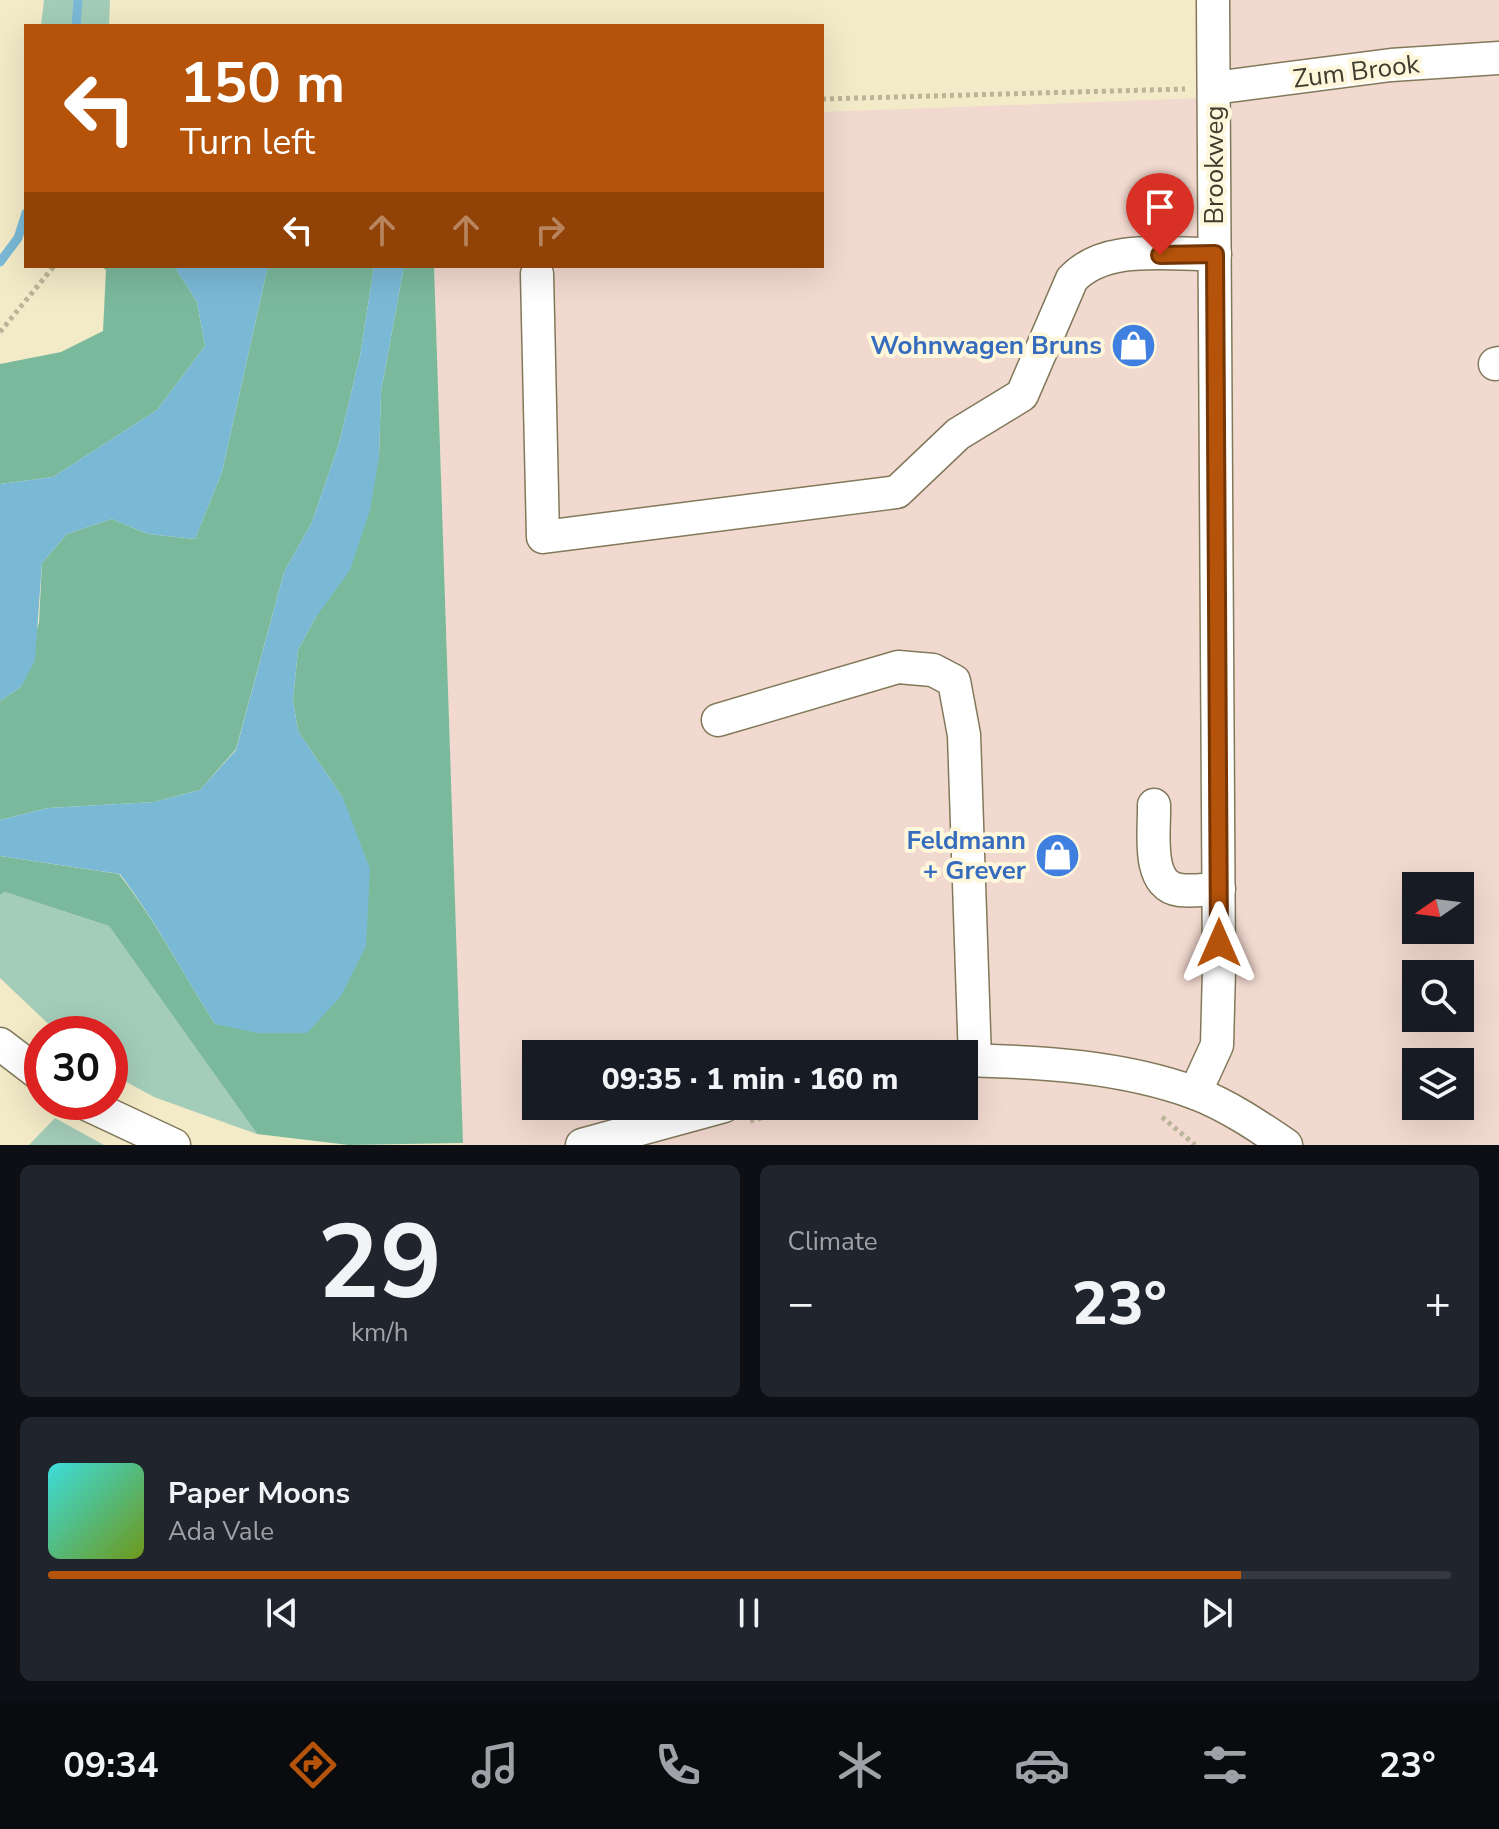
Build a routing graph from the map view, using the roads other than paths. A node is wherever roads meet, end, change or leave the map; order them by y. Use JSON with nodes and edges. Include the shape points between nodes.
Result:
{"nodes":[{"id":1,"x":1213,"y":0,"type":"edge"},
{"id":2,"x":1499,"y":58,"type":"edge"},
{"id":3,"x":1214,"y":88,"type":"junction"},
{"id":4,"x":1215,"y":254,"type":"junction"},
{"id":5,"x":537,"y":274,"type":"dead end"},
{"id":6,"x":718,"y":720,"type":"dead end"},
{"id":7,"x":1154,"y":805,"type":"dead end"},
{"id":8,"x":1219,"y":889,"type":"junction"},
{"id":9,"x":970,"y":1040,"type":"edge"},
{"id":10,"x":0,"y":1044,"type":"edge"},
{"id":11,"x":978,"y":1060,"type":"edge"},
{"id":12,"x":24,"y":1062,"type":"edge"},
{"id":13,"x":1195,"y":1093,"type":"junction"},
{"id":14,"x":121,"y":1120,"type":"edge"},
{"id":15,"x":698,"y":1120,"type":"edge"},
{"id":16,"x":674,"y":1133,"type":"edge"},
{"id":17,"x":1248,"y":1134,"type":"edge"},
{"id":18,"x":174,"y":1145,"type":"edge"},
{"id":19,"x":582,"y":1145,"type":"edge"},
{"id":20,"x":1286,"y":1145,"type":"edge"}],
"edges":[{"from":1,"to":3,"type":"street","name":"Brookweg"},
{"from":2,"to":3,"type":"street","name":"Zum Brook","via":[[1391,65]]},
{"from":3,"to":4,"type":"street","name":"Brookweg"},
{"from":4,"to":5,"type":"street","via":[[1106,256],[1086,264],[1072,279],[1022,395],[958,434],[897,492],[543,537]]},
{"from":4,"to":8,"type":"street","name":"Brookweg"},
{"from":6,"to":9,"type":"street","via":[[898,667],[933,670],[954,681],[964,735]]},
{"from":7,"to":8,"type":"street","via":[[1155,869],[1163,880],[1179,890]]},
{"from":8,"to":13,"type":"street","name":"Brookweg","via":[[1217,1045]]},
{"from":10,"to":12,"type":"street"},
{"from":11,"to":13,"type":"street","via":[[1119,1074]]},
{"from":13,"to":17,"type":"street"},
{"from":14,"to":18,"type":"street"},
{"from":15,"to":16,"type":"street"},
{"from":16,"to":19,"type":"street"},
{"from":17,"to":20,"type":"street"}]}
